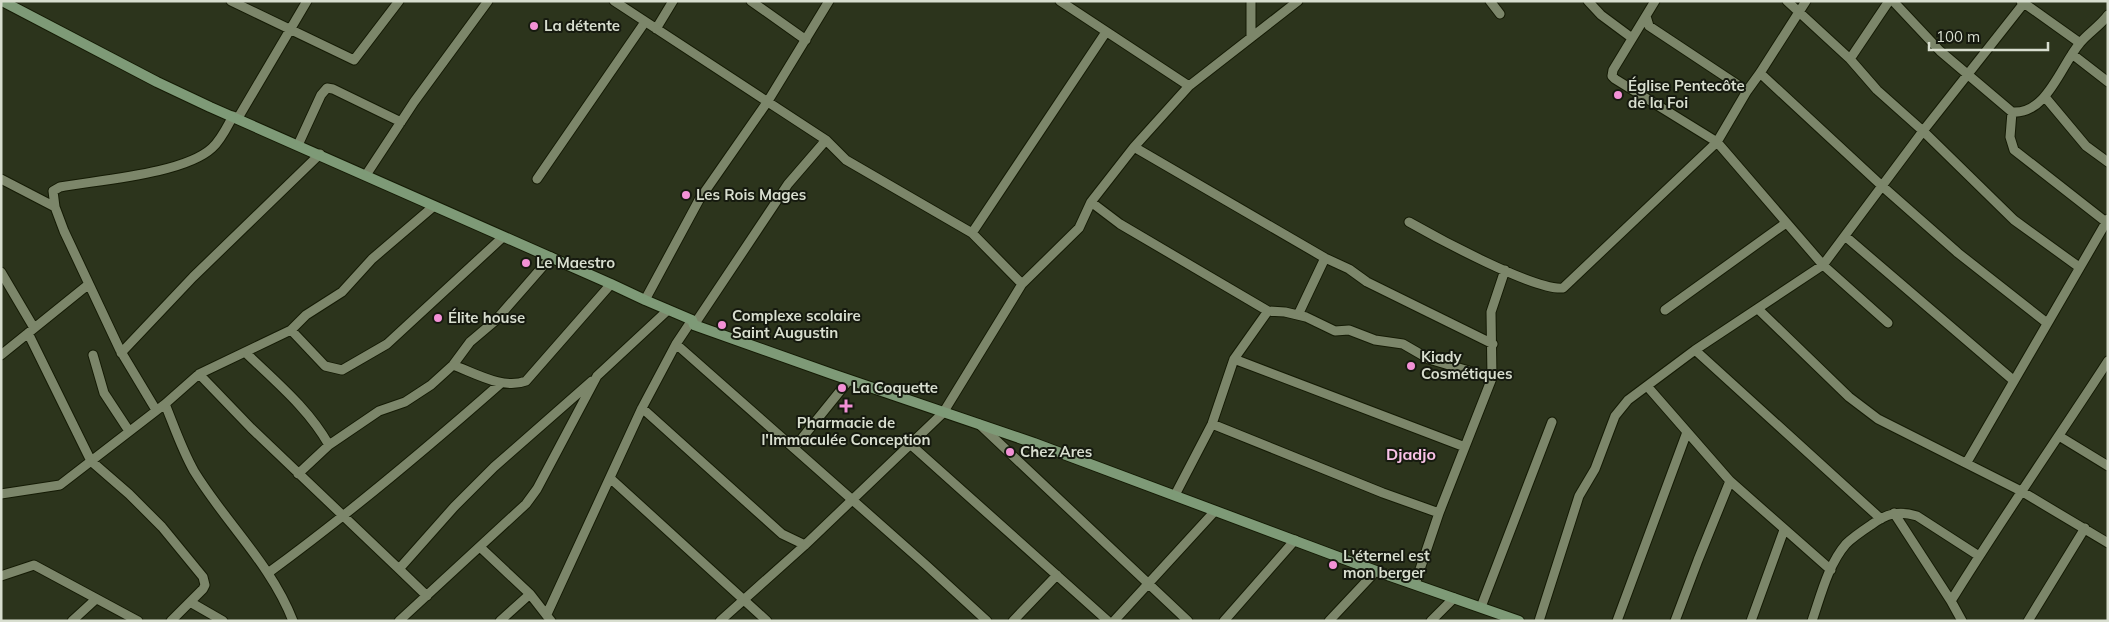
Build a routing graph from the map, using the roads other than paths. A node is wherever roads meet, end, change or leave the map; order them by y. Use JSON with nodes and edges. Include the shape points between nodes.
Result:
{"nodes":[{"id":1,"x":231,"y":1,"type":"edge"},
{"id":2,"x":307,"y":1,"type":"edge"},
{"id":3,"x":399,"y":1,"type":"edge"},
{"id":4,"x":488,"y":1,"type":"edge"},
{"id":5,"x":614,"y":1,"type":"edge"},
{"id":6,"x":673,"y":1,"type":"edge"},
{"id":7,"x":751,"y":1,"type":"edge"},
{"id":8,"x":829,"y":1,"type":"edge"},
{"id":9,"x":1060,"y":1,"type":"edge"},
{"id":10,"x":1251,"y":1,"type":"edge"},
{"id":11,"x":1298,"y":1,"type":"edge"},
{"id":12,"x":1490,"y":1,"type":"edge"},
{"id":13,"x":1588,"y":1,"type":"edge"},
{"id":14,"x":1655,"y":1,"type":"edge"},
{"id":15,"x":1787,"y":1,"type":"edge"},
{"id":16,"x":1806,"y":1,"type":"edge"},
{"id":17,"x":1888,"y":1,"type":"edge"},
{"id":18,"x":1893,"y":1,"type":"edge"},
{"id":19,"x":2023,"y":2,"type":"edge"},
{"id":20,"x":9,"y":3,"type":"edge"},
{"id":21,"x":1798,"y":12,"type":"junction"},
{"id":22,"x":1500,"y":14,"type":"dead end"},
{"id":23,"x":2108,"y":15,"type":"edge"},
{"id":24,"x":1646,"y":16,"type":"junction"},
{"id":25,"x":645,"y":22,"type":"junction"},
{"id":26,"x":656,"y":29,"type":"junction"},
{"id":27,"x":291,"y":30,"type":"junction"},
{"id":28,"x":1106,"y":32,"type":"junction"},
{"id":29,"x":1251,"y":37,"type":"junction"},
{"id":30,"x":1632,"y":38,"type":"junction"},
{"id":31,"x":806,"y":40,"type":"junction"},
{"id":32,"x":2080,"y":43,"type":"junction"},
{"id":33,"x":2072,"y":54,"type":"junction"},
{"id":34,"x":1850,"y":59,"type":"junction"},
{"id":35,"x":1760,"y":74,"type":"junction"},
{"id":36,"x":1968,"y":76,"type":"junction"},
{"id":37,"x":2108,"y":82,"type":"edge"},
{"id":38,"x":1189,"y":86,"type":"junction"},
{"id":39,"x":1747,"y":91,"type":"junction"},
{"id":40,"x":2045,"y":97,"type":"junction"},
{"id":41,"x":768,"y":101,"type":"junction"},
{"id":42,"x":2012,"y":112,"type":"junction"},
{"id":43,"x":235,"y":117,"type":"junction"},
{"id":44,"x":401,"y":122,"type":"junction"},
{"id":45,"x":1923,"y":131,"type":"junction"},
{"id":46,"x":826,"y":140,"type":"junction"},
{"id":47,"x":1717,"y":142,"type":"junction"},
{"id":48,"x":298,"y":145,"type":"junction"},
{"id":49,"x":1134,"y":147,"type":"junction"},
{"id":50,"x":320,"y":154,"type":"junction"},
{"id":51,"x":2108,"y":162,"type":"edge"},
{"id":52,"x":366,"y":175,"type":"junction"},
{"id":53,"x":1,"y":179,"type":"edge"},
{"id":54,"x":537,"y":179,"type":"dead end"},
{"id":55,"x":1882,"y":186,"type":"junction"},
{"id":56,"x":1091,"y":202,"type":"junction"},
{"id":57,"x":434,"y":206,"type":"junction"},
{"id":58,"x":55,"y":207,"type":"junction"},
{"id":59,"x":2107,"y":220,"type":"edge"},
{"id":60,"x":1409,"y":222,"type":"dead end"},
{"id":61,"x":1786,"y":223,"type":"junction"},
{"id":62,"x":972,"y":234,"type":"junction"},
{"id":63,"x":1845,"y":236,"type":"junction"},
{"id":64,"x":503,"y":237,"type":"junction"},
{"id":65,"x":551,"y":257,"type":"junction"},
{"id":66,"x":1326,"y":258,"type":"junction"},
{"id":67,"x":1823,"y":265,"type":"junction"},
{"id":68,"x":2080,"y":267,"type":"junction"},
{"id":69,"x":1505,"y":270,"type":"junction"},
{"id":70,"x":1,"y":272,"type":"edge"},
{"id":71,"x":89,"y":284,"type":"junction"},
{"id":72,"x":611,"y":284,"type":"junction"},
{"id":73,"x":1022,"y":284,"type":"junction"},
{"id":74,"x":645,"y":300,"type":"junction"},
{"id":75,"x":1758,"y":309,"type":"junction"},
{"id":76,"x":668,"y":310,"type":"junction"},
{"id":77,"x":1665,"y":310,"type":"dead end"},
{"id":78,"x":1268,"y":311,"type":"junction"},
{"id":79,"x":1298,"y":315,"type":"junction"},
{"id":80,"x":693,"y":322,"type":"junction"},
{"id":81,"x":2047,"y":323,"type":"junction"},
{"id":82,"x":1888,"y":324,"type":"dead end"},
{"id":83,"x":31,"y":330,"type":"junction"},
{"id":84,"x":291,"y":330,"type":"junction"},
{"id":85,"x":676,"y":344,"type":"junction"},
{"id":86,"x":1492,"y":344,"type":"junction"},
{"id":87,"x":1695,"y":350,"type":"junction"},
{"id":88,"x":122,"y":353,"type":"junction"},
{"id":89,"x":246,"y":353,"type":"junction"},
{"id":90,"x":1,"y":355,"type":"edge"},
{"id":91,"x":93,"y":355,"type":"dead end"},
{"id":92,"x":1234,"y":359,"type":"junction"},
{"id":93,"x":2108,"y":360,"type":"edge"},
{"id":94,"x":453,"y":365,"type":"junction"},
{"id":95,"x":199,"y":374,"type":"junction"},
{"id":96,"x":597,"y":376,"type":"junction"},
{"id":97,"x":1492,"y":378,"type":"junction"},
{"id":98,"x":849,"y":380,"type":"junction"},
{"id":99,"x":2013,"y":380,"type":"junction"},
{"id":100,"x":501,"y":383,"type":"junction"},
{"id":101,"x":1647,"y":386,"type":"junction"},
{"id":102,"x":165,"y":404,"type":"junction"},
{"id":103,"x":642,"y":408,"type":"junction"},
{"id":104,"x":156,"y":410,"type":"junction"},
{"id":105,"x":943,"y":413,"type":"junction"},
{"id":106,"x":1552,"y":422,"type":"dead end"},
{"id":107,"x":978,"y":424,"type":"junction"},
{"id":108,"x":1212,"y":424,"type":"junction"},
{"id":109,"x":130,"y":431,"type":"junction"},
{"id":110,"x":1687,"y":432,"type":"junction"},
{"id":111,"x":2059,"y":436,"type":"junction"},
{"id":112,"x":910,"y":444,"type":"junction"},
{"id":113,"x":329,"y":445,"type":"junction"},
{"id":114,"x":1465,"y":447,"type":"junction"},
{"id":115,"x":794,"y":448,"type":"junction"},
{"id":116,"x":91,"y":461,"type":"junction"},
{"id":117,"x":1967,"y":462,"type":"junction"},
{"id":118,"x":2108,"y":466,"type":"edge"},
{"id":119,"x":298,"y":474,"type":"junction"},
{"id":120,"x":610,"y":478,"type":"junction"},
{"id":121,"x":1730,"y":482,"type":"junction"},
{"id":122,"x":2021,"y":491,"type":"junction"},
{"id":123,"x":1,"y":494,"type":"edge"},
{"id":124,"x":1175,"y":495,"type":"junction"},
{"id":125,"x":851,"y":499,"type":"junction"},
{"id":126,"x":1215,"y":511,"type":"junction"},
{"id":127,"x":1439,"y":513,"type":"junction"},
{"id":128,"x":1894,"y":513,"type":"junction"},
{"id":129,"x":343,"y":516,"type":"junction"},
{"id":130,"x":1880,"y":519,"type":"junction"},
{"id":131,"x":2085,"y":528,"type":"junction"},
{"id":132,"x":1784,"y":530,"type":"junction"},
{"id":133,"x":1295,"y":540,"type":"junction"},
{"id":134,"x":805,"y":544,"type":"junction"},
{"id":135,"x":2108,"y":544,"type":"edge"},
{"id":136,"x":480,"y":546,"type":"junction"},
{"id":137,"x":1980,"y":556,"type":"junction"},
{"id":138,"x":399,"y":569,"type":"junction"},
{"id":139,"x":1831,"y":570,"type":"junction"},
{"id":140,"x":1376,"y":571,"type":"junction"},
{"id":141,"x":268,"y":573,"type":"junction"},
{"id":142,"x":1057,"y":575,"type":"junction"},
{"id":143,"x":1,"y":576,"type":"edge"},
{"id":144,"x":1147,"y":584,"type":"junction"},
{"id":145,"x":1415,"y":584,"type":"junction"},
{"id":146,"x":530,"y":594,"type":"junction"},
{"id":147,"x":427,"y":596,"type":"junction"},
{"id":148,"x":1454,"y":598,"type":"junction"},
{"id":149,"x":96,"y":599,"type":"junction"},
{"id":150,"x":744,"y":599,"type":"junction"},
{"id":151,"x":1951,"y":601,"type":"junction"},
{"id":152,"x":190,"y":602,"type":"junction"},
{"id":153,"x":1481,"y":607,"type":"junction"},
{"id":154,"x":549,"y":617,"type":"edge"},
{"id":155,"x":72,"y":621,"type":"edge"},
{"id":156,"x":138,"y":621,"type":"edge"},
{"id":157,"x":171,"y":621,"type":"edge"},
{"id":158,"x":223,"y":621,"type":"edge"},
{"id":159,"x":293,"y":621,"type":"edge"},
{"id":160,"x":399,"y":621,"type":"edge"},
{"id":161,"x":500,"y":621,"type":"edge"},
{"id":162,"x":720,"y":621,"type":"edge"},
{"id":163,"x":768,"y":621,"type":"edge"},
{"id":164,"x":987,"y":621,"type":"edge"},
{"id":165,"x":1014,"y":621,"type":"edge"},
{"id":166,"x":1108,"y":621,"type":"edge"},
{"id":167,"x":1114,"y":621,"type":"edge"},
{"id":168,"x":1188,"y":621,"type":"edge"},
{"id":169,"x":1224,"y":621,"type":"edge"},
{"id":170,"x":1329,"y":621,"type":"edge"},
{"id":171,"x":1431,"y":621,"type":"edge"},
{"id":172,"x":1518,"y":621,"type":"edge"},
{"id":173,"x":1538,"y":621,"type":"edge"},
{"id":174,"x":1617,"y":621,"type":"edge"},
{"id":175,"x":1676,"y":621,"type":"edge"},
{"id":176,"x":1751,"y":621,"type":"edge"},
{"id":177,"x":1812,"y":621,"type":"edge"},
{"id":178,"x":1962,"y":621,"type":"edge"},
{"id":179,"x":2028,"y":621,"type":"edge"}],
"edges":[{"from":1,"to":27,"type":"street"},
{"from":2,"to":27,"type":"street"},
{"from":3,"to":27,"type":"street","via":[[354,60]]},
{"from":4,"to":44,"type":"street"},
{"from":5,"to":25,"type":"street"},
{"from":6,"to":26,"type":"street"},
{"from":7,"to":31,"type":"street"},
{"from":8,"to":31,"type":"street"},
{"from":9,"to":28,"type":"street"},
{"from":10,"to":29,"type":"street"},
{"from":11,"to":29,"type":"street"},
{"from":12,"to":22,"type":"street"},
{"from":13,"to":30,"type":"street"},
{"from":14,"to":24,"type":"street"},
{"from":15,"to":21,"type":"street"},
{"from":16,"to":21,"type":"street"},
{"from":17,"to":34,"type":"street"},
{"from":18,"to":36,"type":"street"},
{"from":19,"to":32,"type":"street"},
{"from":19,"to":36,"type":"street"},
{"from":20,"to":43,"type":"main road","via":[[157,82]]},
{"from":21,"to":34,"type":"street"},
{"from":21,"to":35,"type":"street"},
{"from":23,"to":32,"type":"street"},
{"from":24,"to":30,"type":"street"},
{"from":24,"to":39,"type":"street","via":[[1648,26]]},
{"from":25,"to":26,"type":"street"},
{"from":25,"to":54,"type":"street"},
{"from":26,"to":41,"type":"street"},
{"from":27,"to":43,"type":"street"},
{"from":28,"to":38,"type":"street"},
{"from":28,"to":62,"type":"street"},
{"from":29,"to":38,"type":"street"},
{"from":30,"to":47,"type":"street","via":[[1612,76]]},
{"from":31,"to":41,"type":"street"},
{"from":32,"to":33,"type":"street"},
{"from":33,"to":37,"type":"street"},
{"from":33,"to":40,"type":"street"},
{"from":34,"to":45,"type":"street"},
{"from":35,"to":39,"type":"street"},
{"from":35,"to":55,"type":"street"},
{"from":36,"to":42,"type":"street"},
{"from":36,"to":45,"type":"street"},
{"from":38,"to":49,"type":"street"},
{"from":39,"to":47,"type":"street"},
{"from":40,"to":42,"type":"street","via":[[2040,103],[2018,113]]},
{"from":40,"to":51,"type":"street","via":[[2086,146]]},
{"from":41,"to":46,"type":"street"},
{"from":41,"to":74,"type":"street","via":[[699,200]]},
{"from":42,"to":59,"type":"street","via":[[2010,137],[2014,150]]},
{"from":43,"to":48,"type":"main road"},
{"from":43,"to":58,"type":"street","via":[[217,144],[202,156],[150,172],[60,187],[53,191]]},
{"from":44,"to":48,"type":"street","via":[[327,88]]},
{"from":44,"to":52,"type":"street"},
{"from":45,"to":55,"type":"street"},
{"from":45,"to":68,"type":"street","via":[[2014,220]]},
{"from":46,"to":62,"type":"street","via":[[846,160]]},
{"from":46,"to":80,"type":"street","via":[[788,184]]},
{"from":47,"to":61,"type":"street"},
{"from":47,"to":69,"type":"street","via":[[1568,285],[1547,286]]},
{"from":48,"to":50,"type":"main road"},
{"from":49,"to":56,"type":"street"},
{"from":49,"to":66,"type":"street"},
{"from":50,"to":52,"type":"main road"},
{"from":50,"to":88,"type":"street","via":[[193,276]]},
{"from":52,"to":57,"type":"main road"},
{"from":53,"to":58,"type":"street"},
{"from":55,"to":63,"type":"street"},
{"from":55,"to":81,"type":"street","via":[[1958,253]]},
{"from":56,"to":73,"type":"street","via":[[1079,228]]},
{"from":56,"to":78,"type":"street","via":[[1120,224]]},
{"from":57,"to":64,"type":"main road"},
{"from":57,"to":84,"type":"street","via":[[372,259],[342,292],[306,315]]},
{"from":58,"to":71,"type":"street"},
{"from":59,"to":68,"type":"street"},
{"from":60,"to":69,"type":"street"},
{"from":61,"to":67,"type":"street"},
{"from":61,"to":77,"type":"street"},
{"from":62,"to":73,"type":"street"},
{"from":63,"to":67,"type":"street"},
{"from":63,"to":99,"type":"street"},
{"from":64,"to":65,"type":"main road"},
{"from":64,"to":84,"type":"street","via":[[386,344],[342,370],[325,366]]},
{"from":65,"to":72,"type":"main road"},
{"from":65,"to":94,"type":"street","via":[[496,320],[470,342]]},
{"from":66,"to":79,"type":"street"},
{"from":66,"to":86,"type":"street"},
{"from":67,"to":75,"type":"street"},
{"from":67,"to":82,"type":"street"},
{"from":68,"to":81,"type":"street"},
{"from":69,"to":86,"type":"street","via":[[1491,312]]},
{"from":70,"to":83,"type":"street"},
{"from":71,"to":83,"type":"street"},
{"from":71,"to":88,"type":"street"},
{"from":72,"to":74,"type":"main road"},
{"from":72,"to":100,"type":"street","via":[[526,381],[516,385]]},
{"from":73,"to":105,"type":"street"},
{"from":74,"to":76,"type":"main road"},
{"from":75,"to":87,"type":"street"},
{"from":75,"to":117,"type":"street","via":[[1850,397],[1878,418]]},
{"from":76,"to":80,"type":"main road"},
{"from":76,"to":96,"type":"street"},
{"from":78,"to":79,"type":"street"},
{"from":78,"to":92,"type":"street"},
{"from":79,"to":97,"type":"street","via":[[1335,331],[1349,330],[1375,340],[1403,344],[1429,359]]},
{"from":80,"to":85,"type":"street"},
{"from":80,"to":98,"type":"main road"},
{"from":81,"to":99,"type":"street"},
{"from":83,"to":90,"type":"street"},
{"from":83,"to":116,"type":"street"},
{"from":84,"to":89,"type":"street"},
{"from":85,"to":103,"type":"street"},
{"from":85,"to":115,"type":"street"},
{"from":86,"to":97,"type":"street"},
{"from":87,"to":101,"type":"street"},
{"from":87,"to":130,"type":"street"},
{"from":88,"to":104,"type":"street"},
{"from":89,"to":95,"type":"street"},
{"from":89,"to":113,"type":"street","via":[[304,408]]},
{"from":91,"to":109,"type":"street","via":[[104,393]]},
{"from":92,"to":108,"type":"street"},
{"from":92,"to":114,"type":"street"},
{"from":93,"to":111,"type":"street"},
{"from":94,"to":100,"type":"street"},
{"from":94,"to":113,"type":"street","via":[[406,402],[379,411]]},
{"from":95,"to":102,"type":"street"},
{"from":95,"to":119,"type":"street"},
{"from":96,"to":136,"type":"street","via":[[537,489],[526,504]]},
{"from":96,"to":138,"type":"street","via":[[494,467]]},
{"from":97,"to":114,"type":"street"},
{"from":98,"to":105,"type":"main road"},
{"from":98,"to":115,"type":"street"},
{"from":99,"to":117,"type":"street"},
{"from":100,"to":129,"type":"street"},
{"from":101,"to":110,"type":"street"},
{"from":101,"to":173,"type":"street","via":[[1628,400],[1615,416],[1595,469],[1579,496]]},
{"from":102,"to":104,"type":"street"},
{"from":102,"to":141,"type":"street","via":[[193,469]]},
{"from":103,"to":120,"type":"street"},
{"from":103,"to":134,"type":"street","via":[[782,534]]},
{"from":104,"to":109,"type":"street"},
{"from":105,"to":107,"type":"main road"},
{"from":105,"to":112,"type":"street"},
{"from":106,"to":153,"type":"street"},
{"from":107,"to":124,"type":"main road"},
{"from":107,"to":144,"type":"street"},
{"from":108,"to":124,"type":"street"},
{"from":108,"to":127,"type":"street"},
{"from":109,"to":116,"type":"street"},
{"from":110,"to":121,"type":"street"},
{"from":110,"to":174,"type":"street"},
{"from":111,"to":118,"type":"street"},
{"from":111,"to":122,"type":"street"},
{"from":112,"to":125,"type":"street"},
{"from":112,"to":142,"type":"street"},
{"from":113,"to":119,"type":"street"},
{"from":114,"to":127,"type":"street"},
{"from":115,"to":125,"type":"street"},
{"from":116,"to":123,"type":"street","via":[[60,485]]},
{"from":116,"to":152,"type":"street","via":[[162,527],[203,577],[203,589]]},
{"from":117,"to":122,"type":"street"},
{"from":119,"to":129,"type":"street"},
{"from":120,"to":150,"type":"street"},
{"from":120,"to":154,"type":"street"},
{"from":121,"to":132,"type":"street"},
{"from":121,"to":175,"type":"street"},
{"from":122,"to":131,"type":"street"},
{"from":122,"to":137,"type":"street"},
{"from":124,"to":126,"type":"main road"},
{"from":125,"to":134,"type":"street"},
{"from":125,"to":164,"type":"street"},
{"from":126,"to":133,"type":"main road"},
{"from":126,"to":144,"type":"street"},
{"from":127,"to":145,"type":"street"},
{"from":128,"to":130,"type":"street"},
{"from":128,"to":137,"type":"street","via":[[1917,516]]},
{"from":128,"to":151,"type":"street"},
{"from":129,"to":138,"type":"street"},
{"from":129,"to":141,"type":"street"},
{"from":130,"to":139,"type":"street","via":[[1846,545]]},
{"from":131,"to":135,"type":"street"},
{"from":131,"to":179,"type":"street"},
{"from":132,"to":139,"type":"street"},
{"from":132,"to":176,"type":"street"},
{"from":133,"to":140,"type":"main road"},
{"from":133,"to":169,"type":"street"},
{"from":134,"to":150,"type":"street"},
{"from":136,"to":146,"type":"street"},
{"from":136,"to":147,"type":"street"},
{"from":137,"to":151,"type":"street"},
{"from":138,"to":147,"type":"street"},
{"from":139,"to":177,"type":"street"},
{"from":140,"to":145,"type":"main road"},
{"from":140,"to":170,"type":"street"},
{"from":141,"to":159,"type":"street","via":[[284,598]]},
{"from":142,"to":165,"type":"street"},
{"from":142,"to":166,"type":"street"},
{"from":143,"to":149,"type":"street","via":[[34,565]]},
{"from":144,"to":167,"type":"street"},
{"from":144,"to":168,"type":"street"},
{"from":145,"to":148,"type":"main road"},
{"from":146,"to":154,"type":"street"},
{"from":146,"to":161,"type":"street"},
{"from":147,"to":160,"type":"street"},
{"from":148,"to":153,"type":"main road"},
{"from":148,"to":171,"type":"street"},
{"from":149,"to":155,"type":"street"},
{"from":149,"to":156,"type":"street"},
{"from":150,"to":162,"type":"street"},
{"from":150,"to":163,"type":"street"},
{"from":151,"to":178,"type":"street"},
{"from":152,"to":157,"type":"street"},
{"from":152,"to":158,"type":"street"},
{"from":153,"to":172,"type":"main road"}]}
